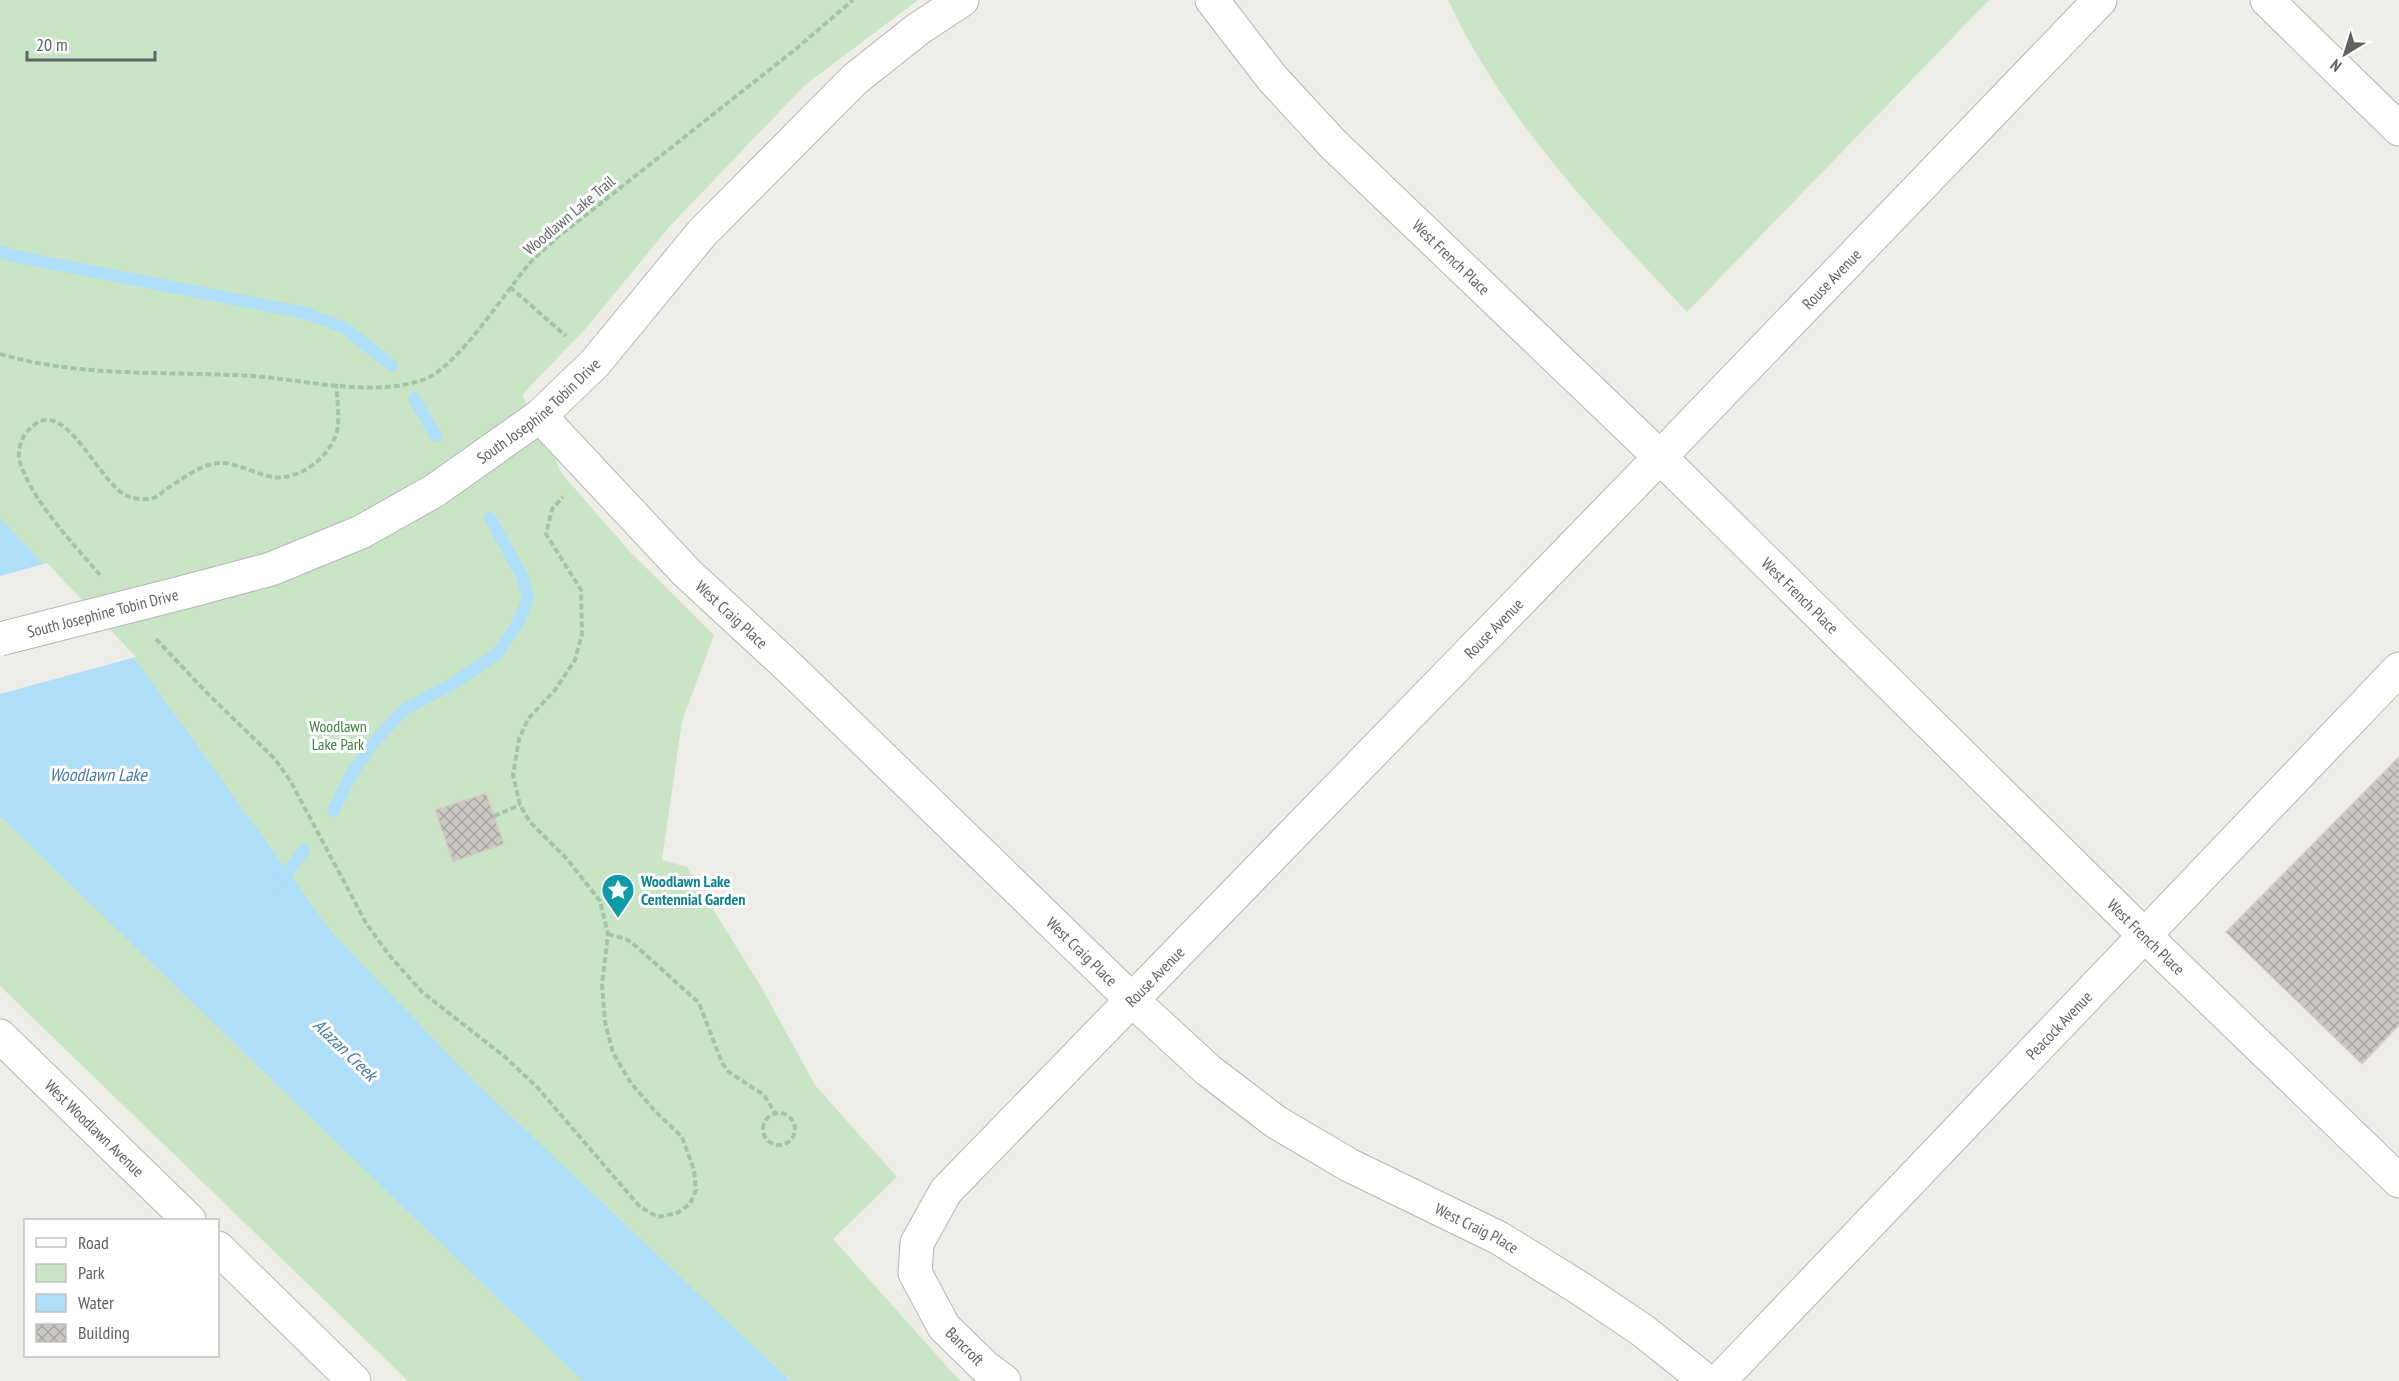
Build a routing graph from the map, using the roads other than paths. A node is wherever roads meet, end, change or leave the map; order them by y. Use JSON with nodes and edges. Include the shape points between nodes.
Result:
{"nodes":[{"id":1,"x":962,"y":0,"type":"edge"},
{"id":2,"x":1212,"y":0,"type":"edge"},
{"id":3,"x":2100,"y":0,"type":"edge"},
{"id":4,"x":2266,"y":0,"type":"edge"},
{"id":5,"x":2399,"y":129,"type":"edge"},
{"id":6,"x":540,"y":416,"type":"junction"},
{"id":7,"x":1660,"y":457,"type":"junction"},
{"id":8,"x":0,"y":639,"type":"edge"},
{"id":9,"x":2399,"y":669,"type":"edge"},
{"id":10,"x":2145,"y":936,"type":"junction"},
{"id":11,"x":1132,"y":1000,"type":"junction"},
{"id":12,"x":0,"y":1036,"type":"edge"},
{"id":13,"x":2399,"y":1181,"type":"edge"},
{"id":14,"x":187,"y":1219,"type":"edge"},
{"id":15,"x":219,"y":1249,"type":"edge"},
{"id":16,"x":915,"y":1273,"type":"joint"},
{"id":17,"x":354,"y":1381,"type":"edge"},
{"id":18,"x":1004,"y":1381,"type":"edge"},
{"id":19,"x":1706,"y":1381,"type":"edge"},
{"id":20,"x":1719,"y":1381,"type":"edge"}],
"edges":[{"from":1,"to":6,"type":"street","name":"South Josephine Tobin Drive","via":[[855,79],[702,233],[596,363]]},
{"from":2,"to":7,"type":"street","name":"West French Place","via":[[1272,78],[1333,144]]},
{"from":3,"to":7,"type":"street","name":"Rouse Avenue"},
{"from":4,"to":5,"type":"street"},
{"from":6,"to":8,"type":"street","name":"South Josephine Tobin Drive","bridge":true,"via":[[434,491],[361,532],[271,569]]},
{"from":6,"to":11,"type":"street","name":"West Craig Place","via":[[687,573]]},
{"from":7,"to":10,"type":"street","name":"West French Place"},
{"from":7,"to":11,"type":"street","name":"Rouse Avenue"},
{"from":9,"to":10,"type":"street","name":"Peacock Avenue"},
{"from":10,"to":13,"type":"street","name":"West French Place"},
{"from":10,"to":20,"type":"street","name":"Peacock Avenue"},
{"from":11,"to":16,"type":"street","name":"Rouse Avenue","via":[[946,1191],[917,1243]]},
{"from":11,"to":19,"type":"street","name":"West Craig Place","via":[[1209,1070],[1276,1122],[1349,1165],[1499,1238],[1642,1330]]},
{"from":12,"to":14,"type":"street","name":"West Woodlawn Avenue"},
{"from":15,"to":17,"type":"street"},
{"from":16,"to":18,"type":"street","name":"Bancroft","via":[[944,1327]]}]}
